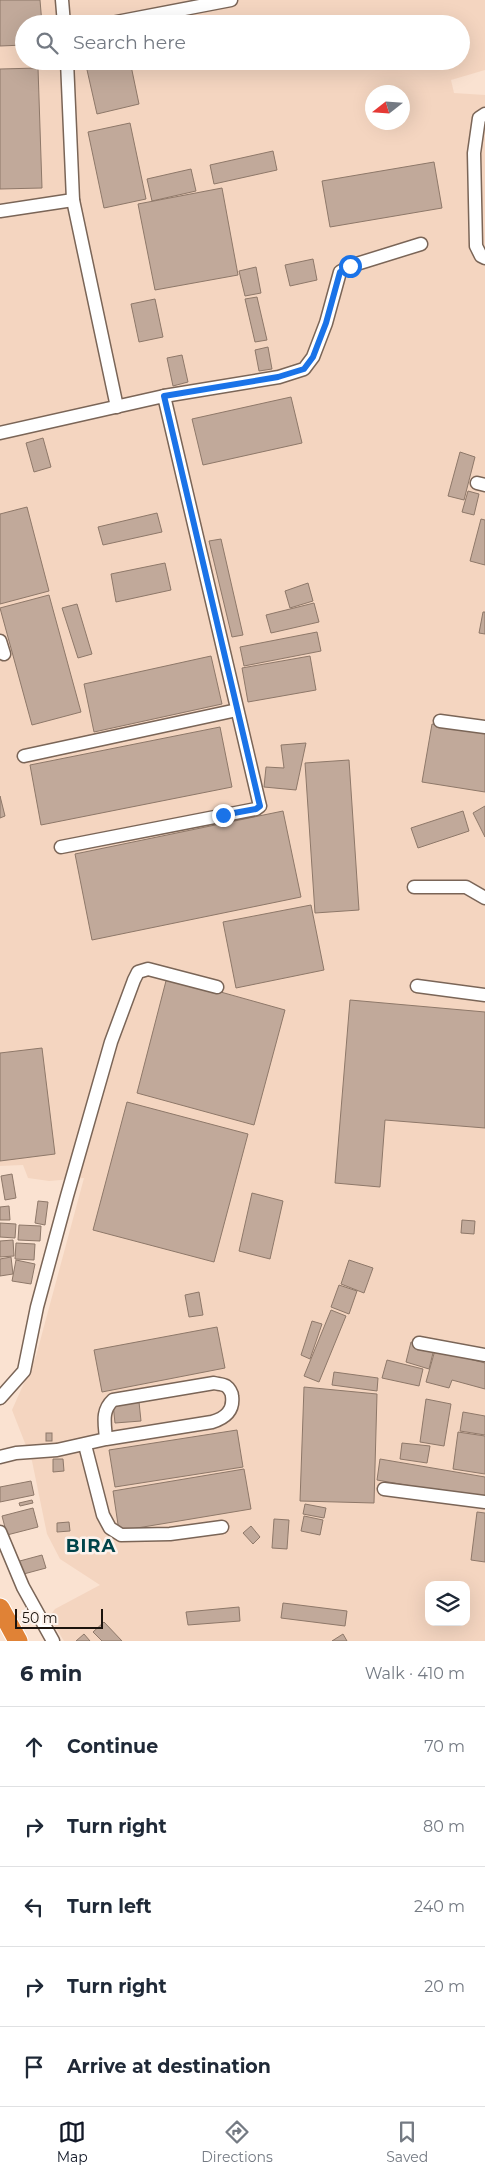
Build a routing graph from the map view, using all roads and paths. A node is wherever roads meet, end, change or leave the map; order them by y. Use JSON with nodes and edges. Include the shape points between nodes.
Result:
{"nodes":[{"id":1,"x":62,"y":0,"type":"edge"},
{"id":2,"x":231,"y":0,"type":"edge"},
{"id":3,"x":63,"y":15,"type":"edge"},
{"id":4,"x":153,"y":15,"type":"edge"},
{"id":5,"x":67,"y":70,"type":"edge"},
{"id":6,"x":485,"y":114,"type":"edge"},
{"id":7,"x":73,"y":200,"type":"junction"},
{"id":8,"x":0,"y":211,"type":"edge"},
{"id":9,"x":421,"y":244,"type":"dead end"},
{"id":10,"x":485,"y":258,"type":"edge"},
{"id":11,"x":164,"y":396,"type":"junction"},
{"id":12,"x":117,"y":407,"type":"junction"},
{"id":13,"x":0,"y":433,"type":"edge"},
{"id":14,"x":0,"y":641,"type":"edge"},
{"id":15,"x":4,"y":654,"type":"dead end"},
{"id":16,"x":237,"y":710,"type":"junction"},
{"id":17,"x":440,"y":721,"type":"dead end"},
{"id":18,"x":485,"y":728,"type":"edge"},
{"id":19,"x":24,"y":756,"type":"dead end"},
{"id":20,"x":61,"y":848,"type":"dead end"},
{"id":21,"x":414,"y":887,"type":"dead end"},
{"id":22,"x":485,"y":898,"type":"edge"},
{"id":23,"x":417,"y":986,"type":"dead end"},
{"id":24,"x":217,"y":987,"type":"dead end"},
{"id":25,"x":485,"y":994,"type":"edge"},
{"id":26,"x":418,"y":1343,"type":"dead end"},
{"id":27,"x":485,"y":1356,"type":"edge"},
{"id":28,"x":2,"y":1397,"type":"edge"},
{"id":29,"x":106,"y":1440,"type":"junction"},
{"id":30,"x":85,"y":1445,"type":"junction"},
{"id":31,"x":0,"y":1457,"type":"edge"},
{"id":32,"x":384,"y":1489,"type":"dead end"},
{"id":33,"x":485,"y":1502,"type":"edge"},
{"id":34,"x":222,"y":1527,"type":"dead end"},
{"id":35,"x":0,"y":1532,"type":"edge"},
{"id":36,"x":0,"y":1608,"type":"edge"},
{"id":37,"x":18,"y":1641,"type":"edge"},
{"id":38,"x":53,"y":1641,"type":"edge"}],
"edges":[{"from":1,"to":3,"type":"street"},
{"from":2,"to":4,"type":"street"},
{"from":5,"to":7,"type":"street"},
{"from":6,"to":10,"type":"street","via":[[479,118],[474,153],[476,246]]},
{"from":7,"to":8,"type":"street"},
{"from":7,"to":12,"type":"street"},
{"from":9,"to":11,"type":"street","via":[[340,272],[326,323],[313,357],[304,369],[278,377]]},
{"from":11,"to":12,"type":"street"},
{"from":11,"to":16,"type":"street"},
{"from":12,"to":13,"type":"street"},
{"from":14,"to":15,"type":"street"},
{"from":16,"to":19,"type":"street"},
{"from":16,"to":20,"type":"street","via":[[260,806]]},
{"from":17,"to":18,"type":"street"},
{"from":21,"to":22,"type":"street","via":[[466,887]]},
{"from":23,"to":25,"type":"street"},
{"from":24,"to":28,"type":"street","via":[[148,969],[138,972],[110,1042],[37,1307],[24,1371]]},
{"from":26,"to":27,"type":"street"},
{"from":29,"to":29,"type":"street","via":[[222,1419],[233,1405],[232,1393],[226,1386],[214,1384],[113,1400],[106,1406],[104,1417]]},
{"from":29,"to":30,"type":"street"},
{"from":30,"to":31,"type":"street"},
{"from":30,"to":34,"type":"street","via":[[103,1515],[110,1528],[121,1535],[170,1534]]},
{"from":32,"to":33,"type":"street"},
{"from":35,"to":38,"type":"street"},
{"from":36,"to":37,"type":"highway"}]}
